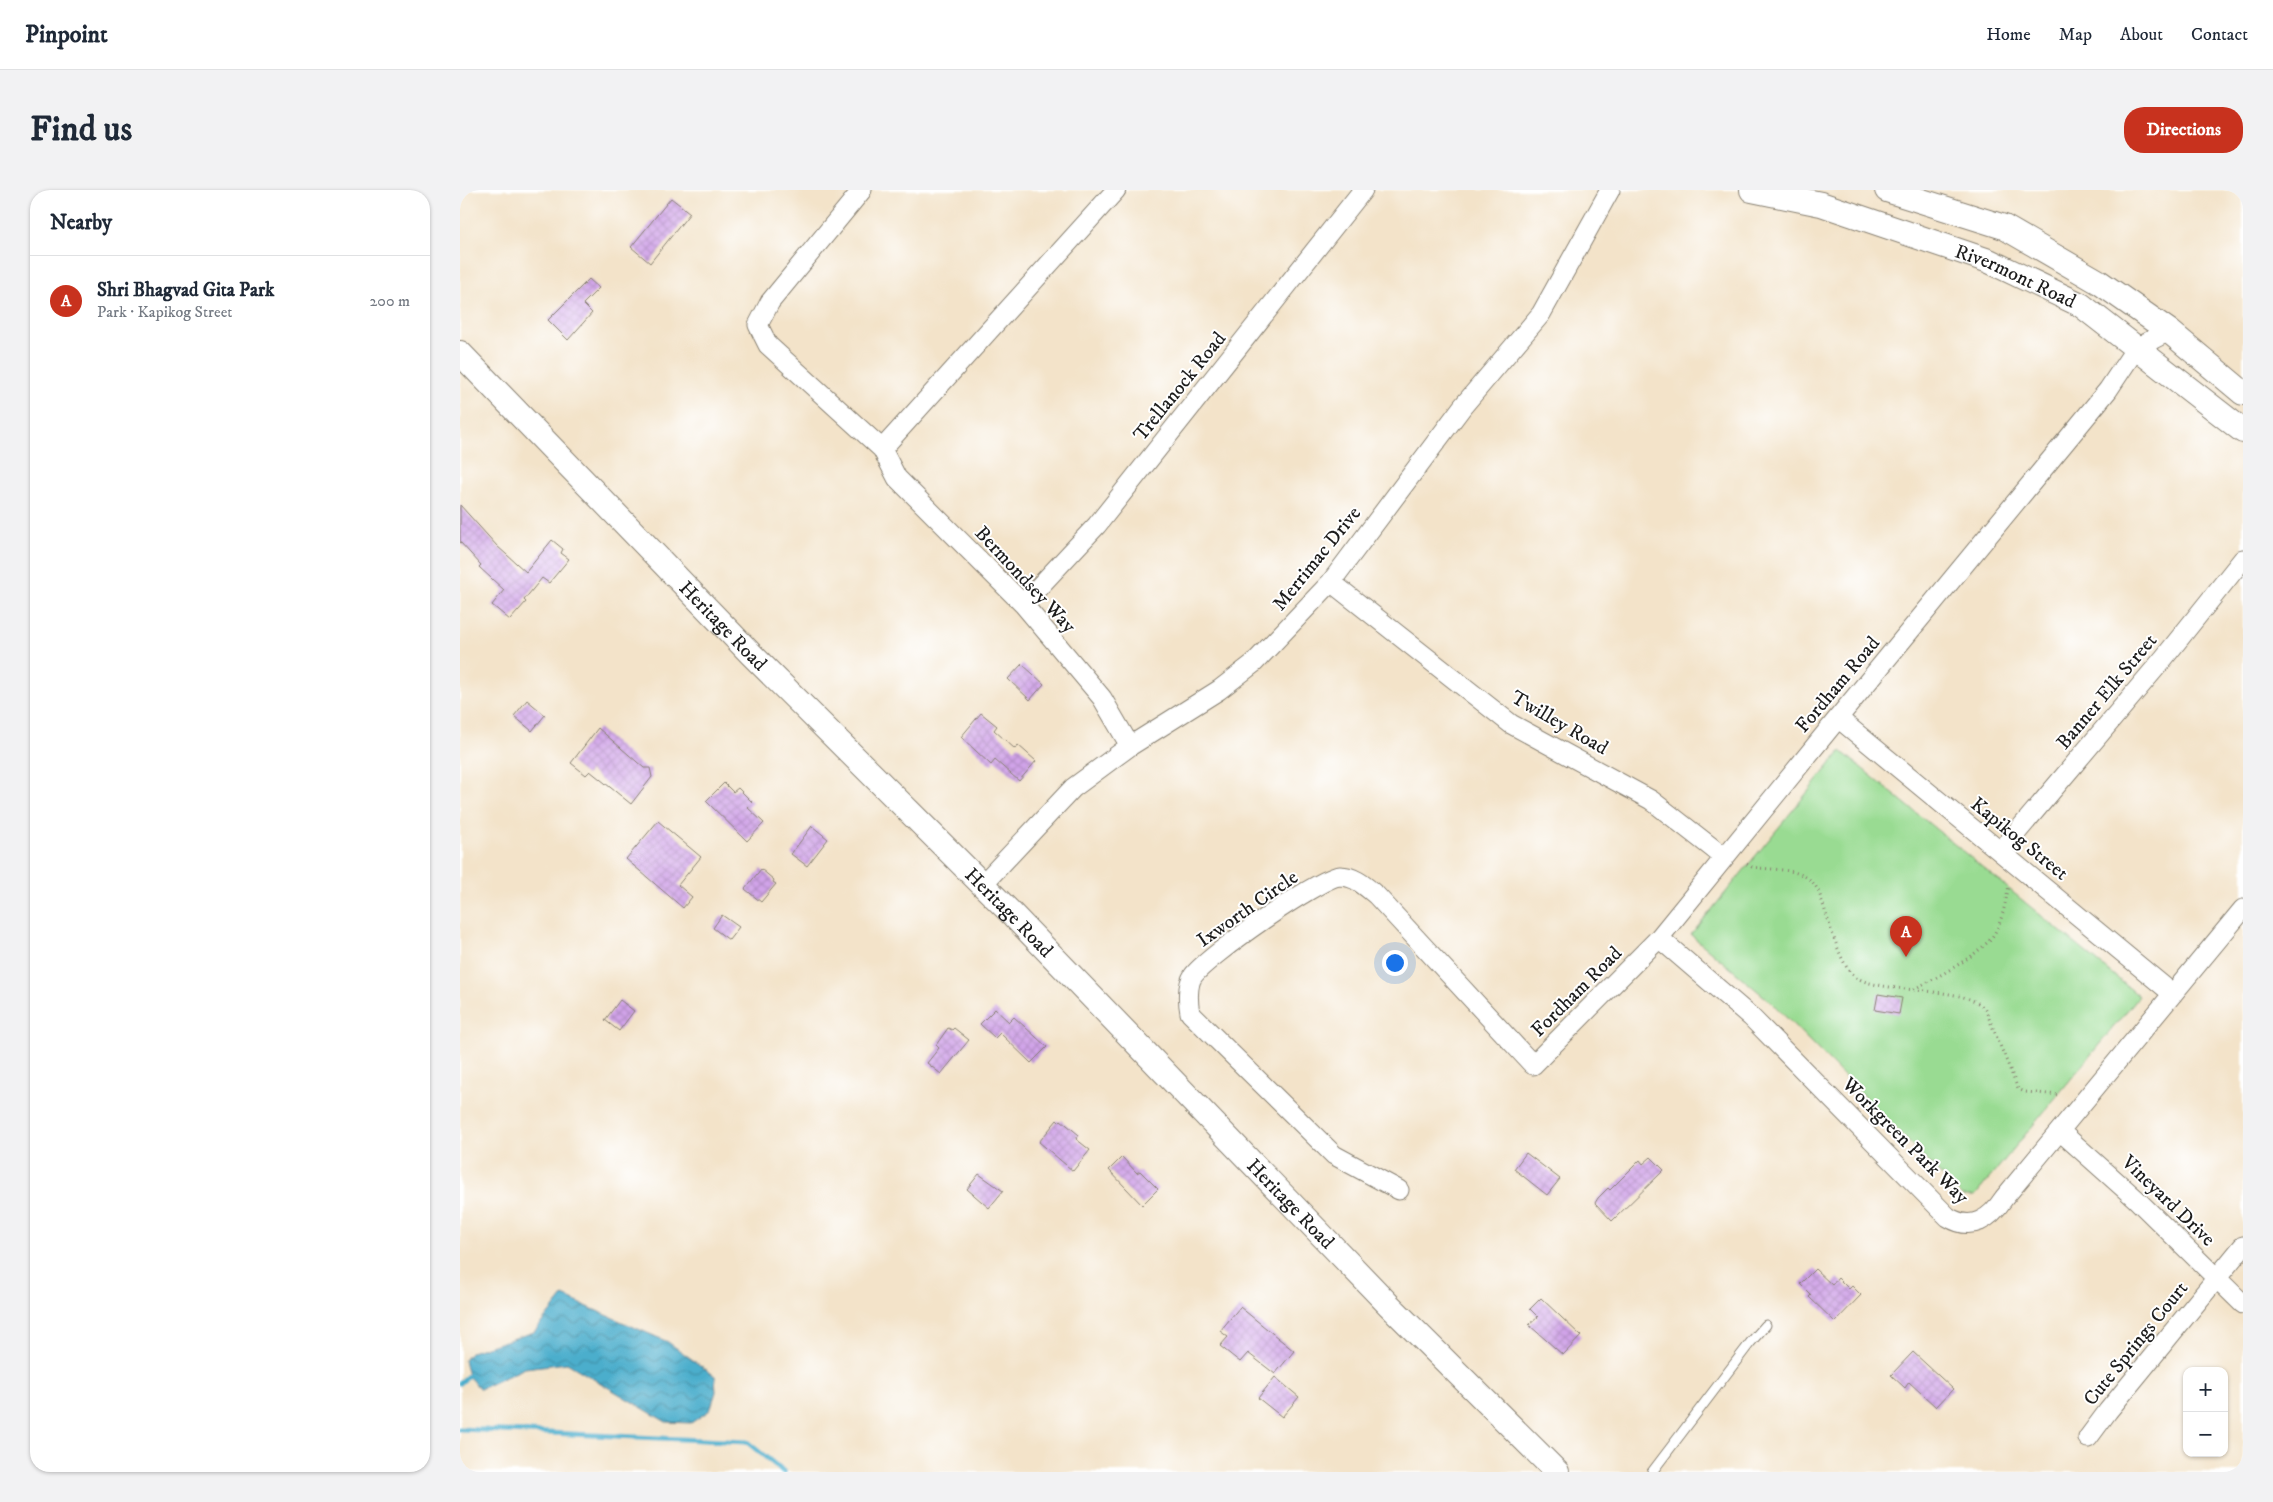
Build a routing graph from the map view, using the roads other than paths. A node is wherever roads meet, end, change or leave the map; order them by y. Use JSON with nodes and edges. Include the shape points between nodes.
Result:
{"nodes":[{"id":1,"x":862,"y":190,"type":"edge"},
{"id":2,"x":1116,"y":190,"type":"edge"},
{"id":3,"x":1363,"y":190,"type":"edge"},
{"id":4,"x":1610,"y":190,"type":"edge"},
{"id":5,"x":1752,"y":190,"type":"edge"},
{"id":6,"x":1887,"y":190,"type":"edge"},
{"id":7,"x":2169,"y":331,"type":"junction"},
{"id":8,"x":2136,"y":348,"type":"junction"},
{"id":9,"x":460,"y":353,"type":"edge"},
{"id":10,"x":2243,"y":393,"type":"edge"},
{"id":11,"x":2243,"y":431,"type":"edge"},
{"id":12,"x":882,"y":449,"type":"junction"},
{"id":13,"x":2243,"y":559,"type":"edge"},
{"id":14,"x":1331,"y":582,"type":"junction"},
{"id":15,"x":1022,"y":604,"type":"junction"},
{"id":16,"x":1838,"y":718,"type":"junction"},
{"id":17,"x":1130,"y":746,"type":"junction"},
{"id":18,"x":2002,"y":851,"type":"junction"},
{"id":19,"x":1724,"y":857,"type":"junction"},
{"id":20,"x":982,"y":885,"type":"junction"},
{"id":21,"x":2243,"y":909,"type":"edge"},
{"id":22,"x":1660,"y":938,"type":"junction"},
{"id":23,"x":2173,"y":994,"type":"junction"},
{"id":24,"x":1533,"y":1065,"type":"joint"},
{"id":25,"x":2061,"y":1132,"type":"junction"},
{"id":26,"x":1399,"y":1190,"type":"dead end"},
{"id":27,"x":2243,"y":1246,"type":"edge"},
{"id":28,"x":2217,"y":1277,"type":"junction"},
{"id":29,"x":2243,"y":1304,"type":"edge"},
{"id":30,"x":1766,"y":1325,"type":"dead end"},
{"id":31,"x":2088,"y":1438,"type":"dead end"},
{"id":32,"x":1557,"y":1472,"type":"edge"},
{"id":33,"x":1652,"y":1472,"type":"edge"}],
"edges":[{"from":1,"to":12,"type":"street","via":[[770,302],[758,325],[768,345]]},
{"from":2,"to":12,"type":"street"},
{"from":3,"to":15,"type":"street","name":"Trellanock Road","via":[[1096,525]]},
{"from":4,"to":14,"type":"street","name":"Merrimac Drive","via":[[1541,314],[1463,406]]},
{"from":5,"to":8,"type":"street","name":"Rivermont Road","via":[[1821,204],[1989,261],[2081,305]]},
{"from":6,"to":7,"type":"street","name":"Rivermont Road","via":[[2004,227],[2099,282]]},
{"from":7,"to":8,"type":"street","name":"Fordham Road"},
{"from":7,"to":10,"type":"street","name":"Rivermont Road"},
{"from":8,"to":11,"type":"street","name":"Rivermont Road"},
{"from":8,"to":16,"type":"street","name":"Fordham Road","via":[[2108,390]]},
{"from":9,"to":20,"type":"street","name":"Heritage Road","via":[[750,654]]},
{"from":12,"to":15,"type":"street","name":"Bermondsey Way","via":[[896,478]]},
{"from":13,"to":18,"type":"street","name":"Banner Elk Street"},
{"from":14,"to":17,"type":"street","name":"Merrimac Drive","via":[[1254,663],[1219,690]]},
{"from":14,"to":19,"type":"street","name":"Twilley Road","via":[[1511,724],[1651,800]]},
{"from":15,"to":17,"type":"street","name":"Bermondsey Way","via":[[1102,698]]},
{"from":16,"to":18,"type":"street","name":"Kapikog Street"},
{"from":16,"to":19,"type":"street","name":"Fordham Road"},
{"from":17,"to":20,"type":"street","name":"Merrimac Drive","via":[[1073,788]]},
{"from":18,"to":23,"type":"street","name":"Kapikog Street"},
{"from":19,"to":22,"type":"street","name":"Fordham Road"},
{"from":20,"to":32,"type":"street","name":"Heritage Road","via":[[1389,1305]]},
{"from":21,"to":23,"type":"street","name":"Workgreen Park Way"},
{"from":22,"to":24,"type":"street","name":"Fordham Road"},
{"from":22,"to":25,"type":"street","name":"Workgreen Park Way","via":[[1751,1017],[1954,1221],[1973,1224],[1995,1212]]},
{"from":23,"to":25,"type":"street","name":"Workgreen Park Way"},
{"from":24,"to":26,"type":"street","name":"Ixworth Circle","via":[[1376,895],[1357,880],[1340,876],[1322,883],[1246,931],[1208,960],[1192,977],[1188,1002],[1190,1013],[1334,1155]]},
{"from":25,"to":28,"type":"street","name":"Vineyard Drive"},
{"from":27,"to":28,"type":"street","name":"Cute Springs Court"},
{"from":28,"to":29,"type":"street","name":"Vineyard Drive"},
{"from":28,"to":31,"type":"street","name":"Cute Springs Court"},
{"from":30,"to":33,"type":"lane"}]}
